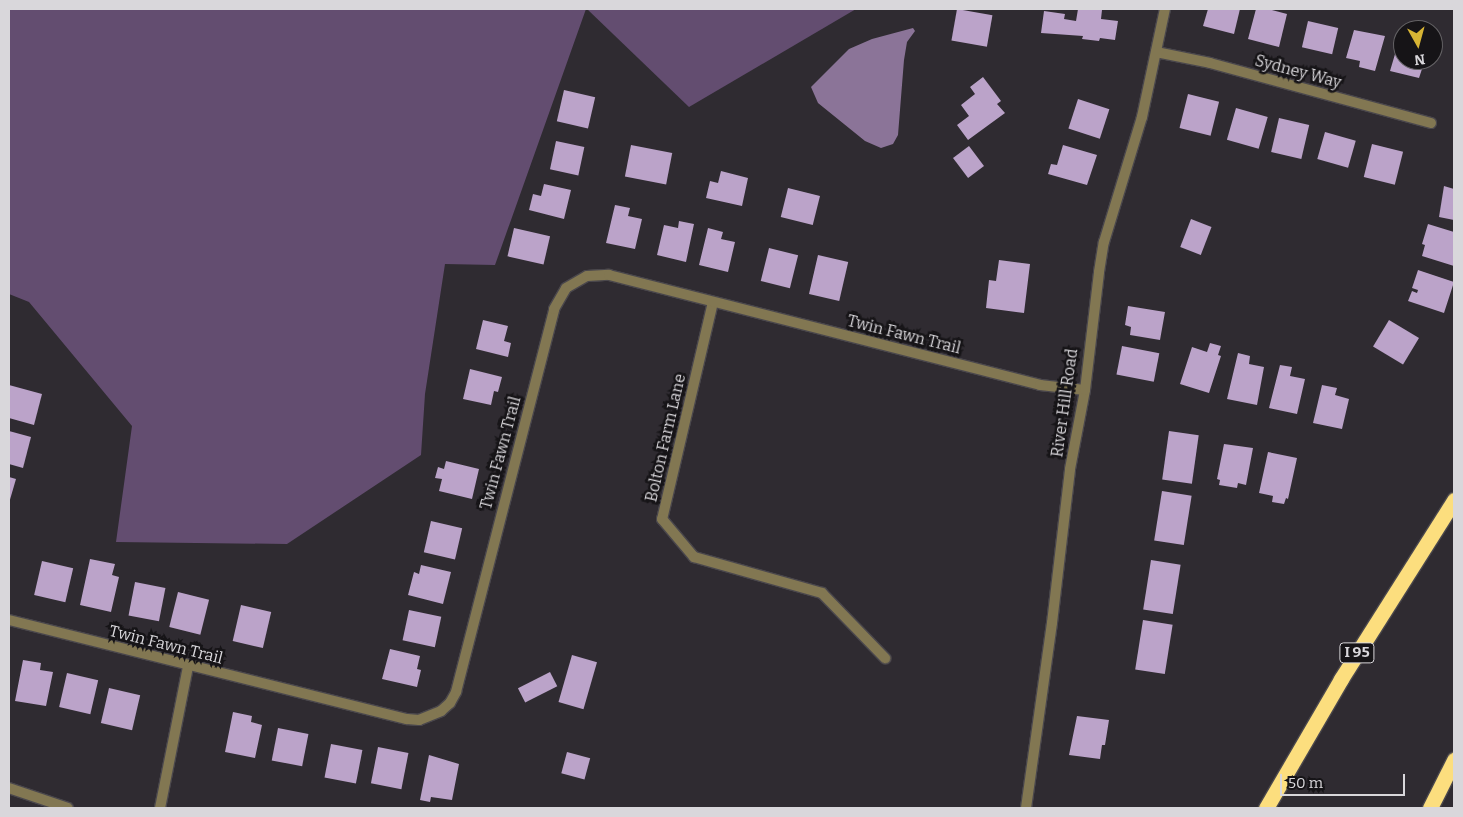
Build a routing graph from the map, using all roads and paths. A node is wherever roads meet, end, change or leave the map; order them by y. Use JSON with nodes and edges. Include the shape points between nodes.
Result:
{"nodes":[{"id":1,"x":1165,"y":9,"type":"edge"},
{"id":2,"x":1156,"y":52,"type":"junction"},
{"id":3,"x":1431,"y":123,"type":"dead end"},
{"id":4,"x":713,"y":302,"type":"junction"},
{"id":5,"x":1085,"y":390,"type":"junction"},
{"id":6,"x":1454,"y":500,"type":"edge"},
{"id":7,"x":9,"y":620,"type":"edge"},
{"id":8,"x":885,"y":658,"type":"dead end"},
{"id":9,"x":188,"y":666,"type":"junction"},
{"id":10,"x":1454,"y":760,"type":"edge"},
{"id":11,"x":9,"y":788,"type":"edge"},
{"id":12,"x":58,"y":807,"type":"edge"},
{"id":13,"x":68,"y":808,"type":"edge"},
{"id":14,"x":160,"y":808,"type":"edge"},
{"id":15,"x":1026,"y":808,"type":"edge"},
{"id":16,"x":1266,"y":808,"type":"edge"},
{"id":17,"x":1430,"y":808,"type":"edge"}],
"edges":[{"from":1,"to":2,"type":"street","name":"River Hill Road"},
{"from":2,"to":3,"type":"street","name":"Sydney Way","via":[[1210,63]]},
{"from":2,"to":5,"type":"street","name":"River Hill Road","via":[[1131,157],[1104,242],[1091,323]]},
{"from":4,"to":5,"type":"street","name":"Twin Fawn Trail","via":[[1040,385]]},
{"from":4,"to":8,"type":"street","name":"Bolton Farm Lane","via":[[662,519],[694,557],[822,593]]},
{"from":4,"to":9,"type":"street","name":"Twin Fawn Trail","via":[[597,274],[575,280],[559,298],[498,520],[456,692],[442,711],[420,720],[407,719]]},
{"from":5,"to":15,"type":"street","name":"River Hill Road","via":[[1070,469]]},
{"from":6,"to":16,"type":"highway","number":"I 95","via":[[1341,679]]},
{"from":7,"to":9,"type":"street","name":"Twin Fawn Trail"},
{"from":9,"to":14,"type":"street"},
{"from":10,"to":17,"type":"highway"},
{"from":11,"to":12,"type":"street"},
{"from":12,"to":13,"type":"street"}]}
